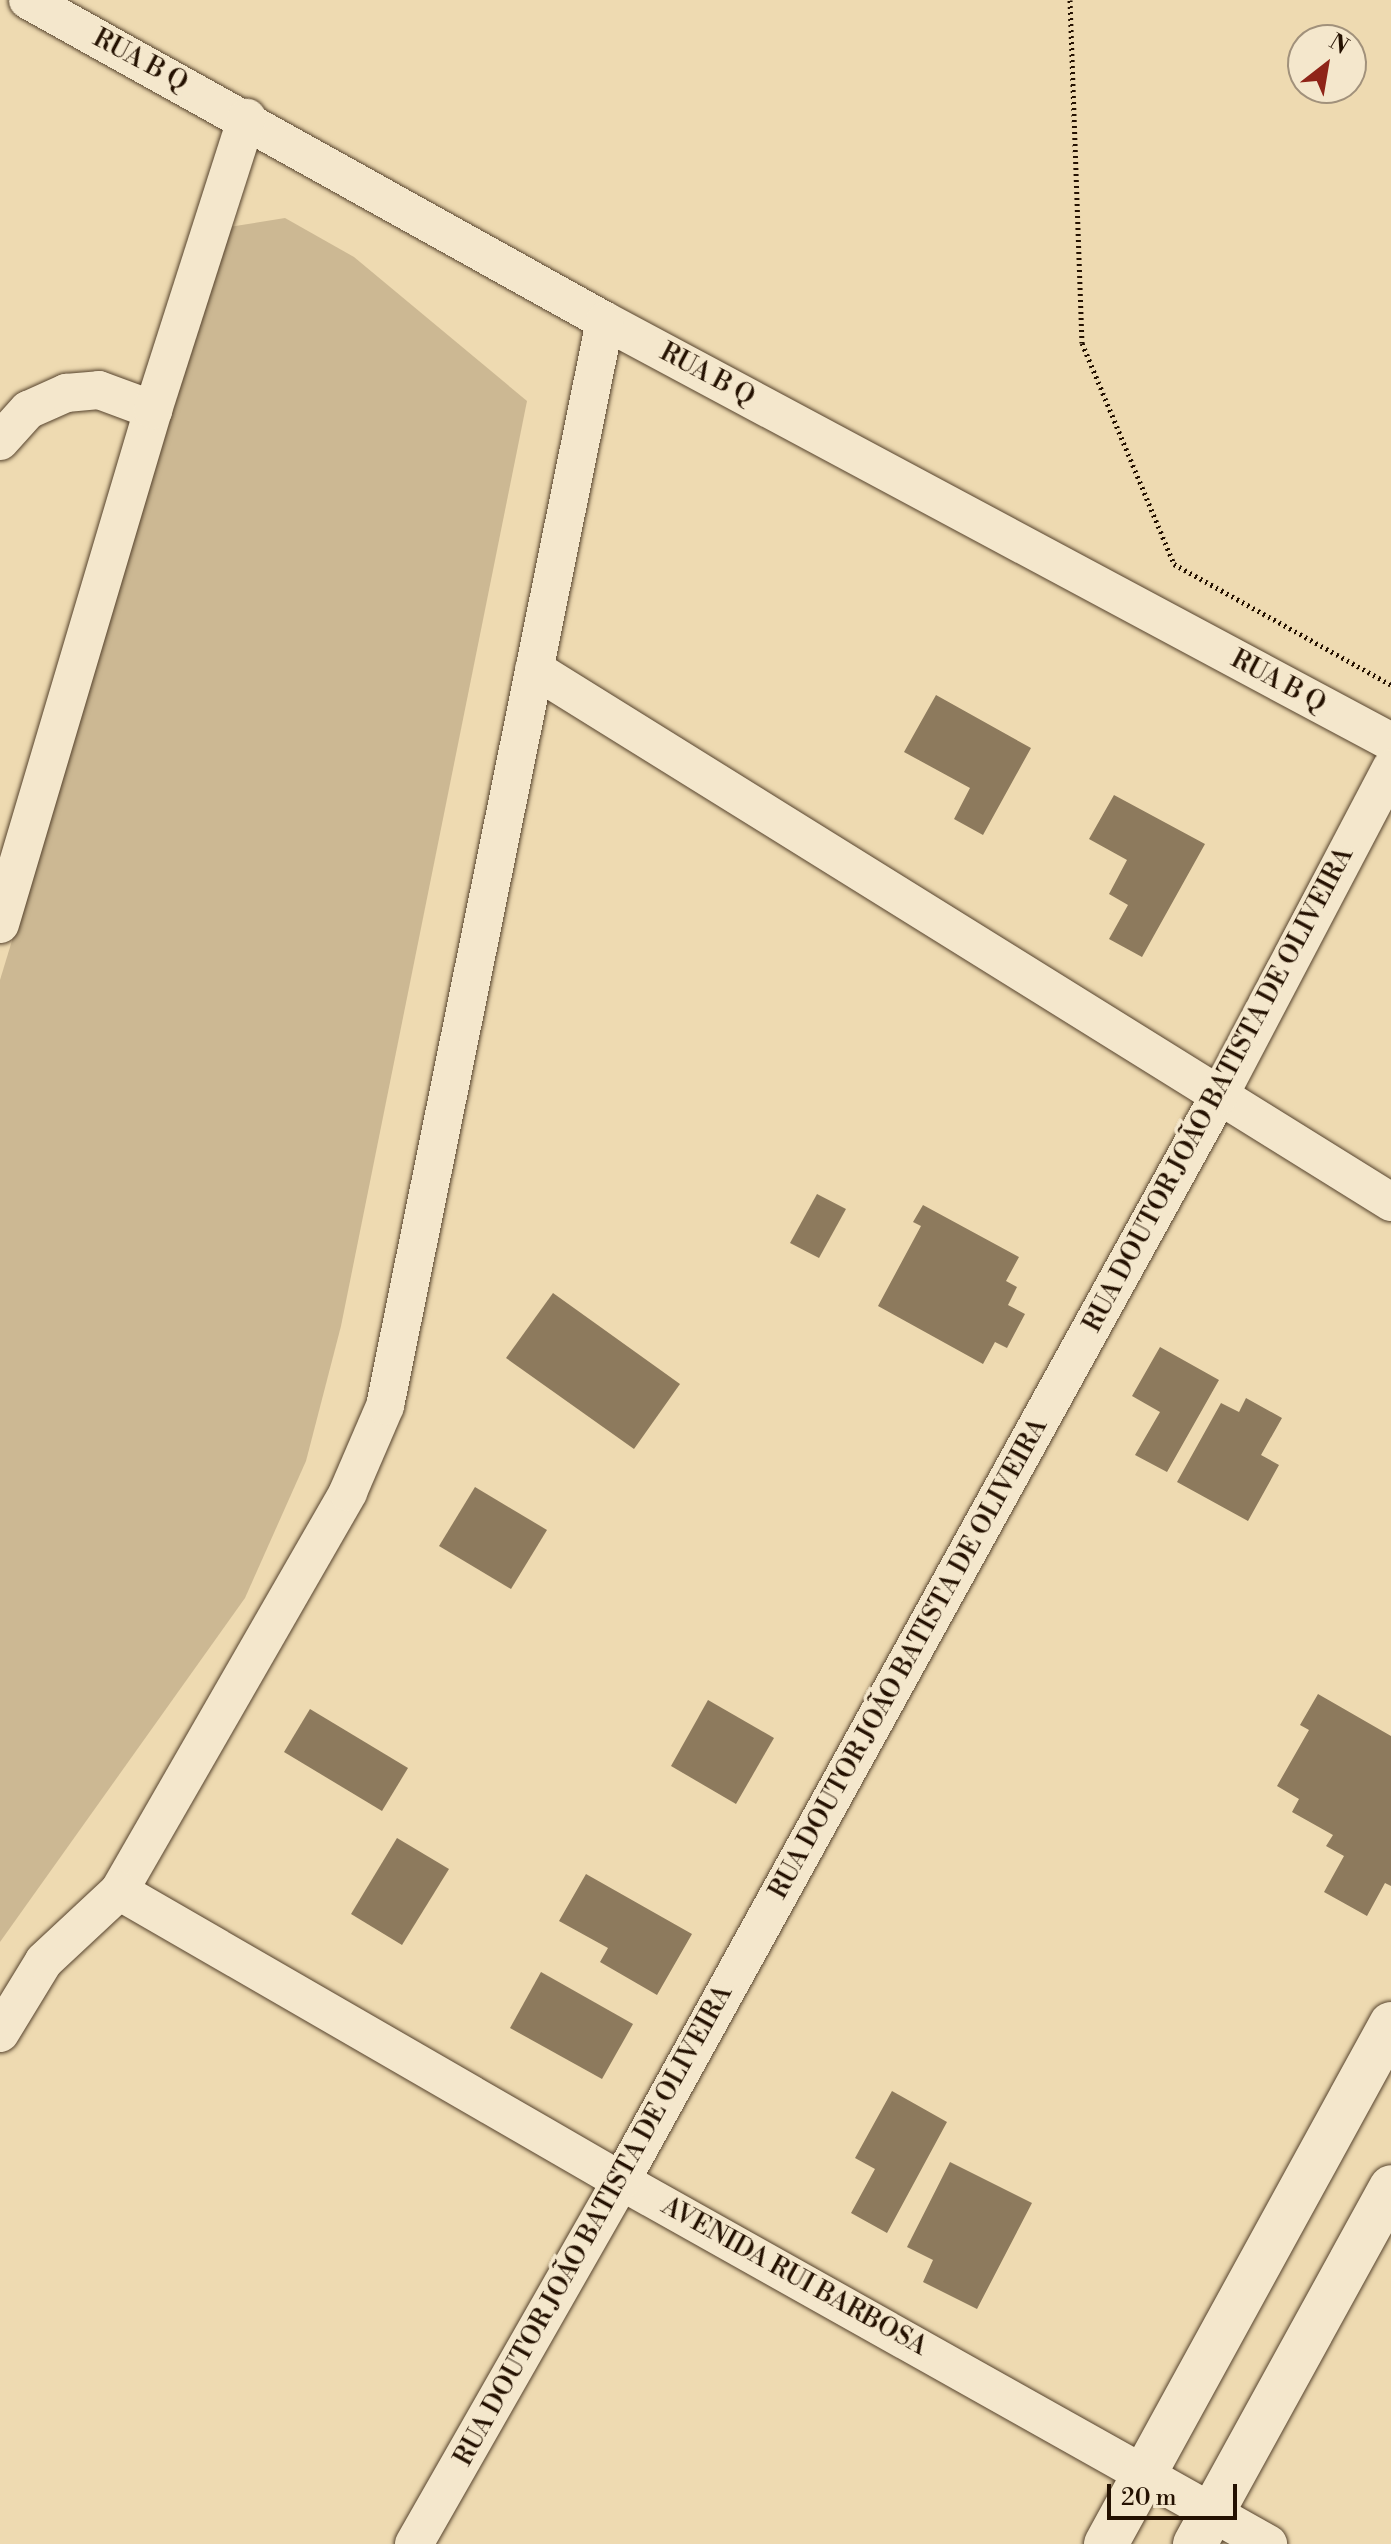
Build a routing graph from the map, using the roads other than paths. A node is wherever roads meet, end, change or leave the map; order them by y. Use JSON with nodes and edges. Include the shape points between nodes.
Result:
{"nodes":[{"id":1,"x":28,"y":0,"type":"edge"},
{"id":2,"x":247,"y":118,"type":"junction"},
{"id":3,"x":605,"y":321,"type":"junction"},
{"id":4,"x":153,"y":410,"type":"junction"},
{"id":5,"x":0,"y":441,"type":"edge"},
{"id":6,"x":534,"y":669,"type":"junction"},
{"id":7,"x":1391,"y":742,"type":"edge"},
{"id":8,"x":1391,"y":768,"type":"edge"},
{"id":9,"x":0,"y":924,"type":"edge"},
{"id":10,"x":1219,"y":1096,"type":"junction"},
{"id":11,"x":1391,"y":1202,"type":"edge"},
{"id":12,"x":119,"y":1891,"type":"junction"},
{"id":13,"x":1391,"y":2024,"type":"edge"},
{"id":14,"x":0,"y":2033,"type":"edge"},
{"id":15,"x":621,"y":2181,"type":"junction"},
{"id":16,"x":1391,"y":2187,"type":"edge"},
{"id":17,"x":1145,"y":2472,"type":"junction"},
{"id":18,"x":1204,"y":2528,"type":"edge"},
{"id":19,"x":414,"y":2544,"type":"edge"},
{"id":20,"x":1106,"y":2544,"type":"edge"},
{"id":21,"x":1268,"y":2544,"type":"edge"}],
"edges":[{"from":1,"to":2,"type":"street","name":"RUA B Q"},
{"from":2,"to":3,"type":"street","name":"RUA B Q"},
{"from":2,"to":4,"type":"street"},
{"from":3,"to":6,"type":"street"},
{"from":3,"to":7,"type":"street","name":"RUA B Q"},
{"from":4,"to":5,"type":"street","via":[[99,390],[66,393],[28,410]]},
{"from":4,"to":9,"type":"street"},
{"from":6,"to":10,"type":"street"},
{"from":6,"to":12,"type":"street","via":[[385,1406],[348,1492]]},
{"from":8,"to":10,"type":"street","name":"RUA DOUTOR JOÃO BATISTA DE OLIVEIRA"},
{"from":10,"to":11,"type":"street"},
{"from":10,"to":15,"type":"street","name":"RUA DOUTOR JOÃO BATISTA DE OLIVEIRA"},
{"from":12,"to":14,"type":"street","via":[[44,1961]]},
{"from":12,"to":15,"type":"street","name":"AVENIDA RUI BARBOSA"},
{"from":13,"to":17,"type":"street"},
{"from":15,"to":17,"type":"street","name":"AVENIDA RUI BARBOSA"},
{"from":15,"to":19,"type":"street","name":"RUA DOUTOR JOÃO BATISTA DE OLIVEIRA"},
{"from":16,"to":18,"type":"street"},
{"from":17,"to":18,"type":"street","name":"AVENIDA RUI BARBOSA"},
{"from":17,"to":20,"type":"street"},
{"from":18,"to":21,"type":"street","name":"AVENIDA RUI BARBOSA"}]}
